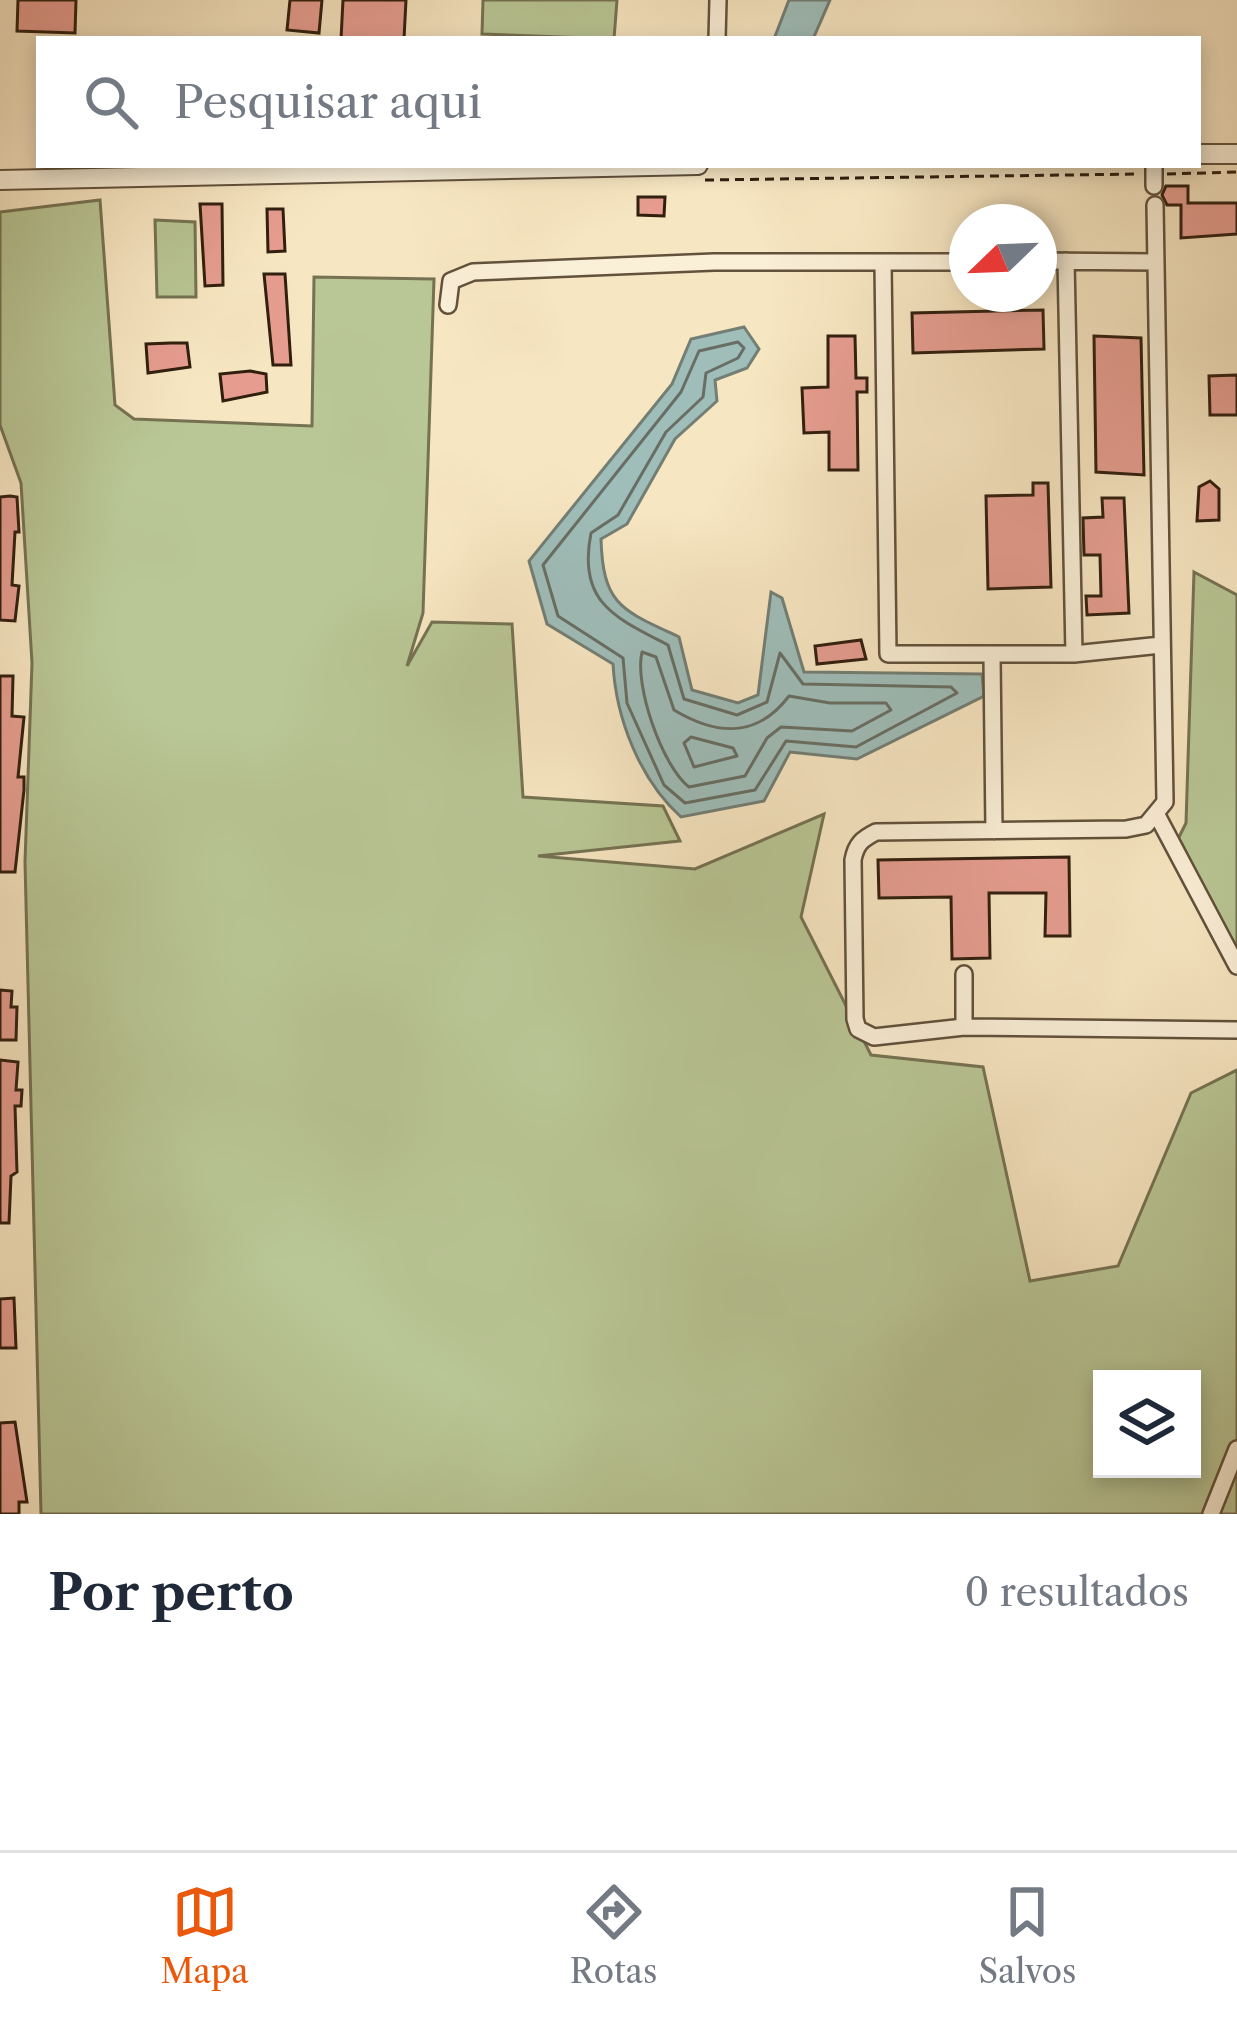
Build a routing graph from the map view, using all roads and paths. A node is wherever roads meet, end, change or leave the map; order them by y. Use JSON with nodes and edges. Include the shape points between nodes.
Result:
{"nodes":[{"id":1,"x":718,"y":0,"type":"edge"},
{"id":2,"x":717,"y":36,"type":"edge"},
{"id":3,"x":1201,"y":154,"type":"edge"},
{"id":4,"x":1237,"y":154,"type":"edge"},
{"id":5,"x":558,"y":168,"type":"edge"},
{"id":6,"x":1154,"y":168,"type":"edge"},
{"id":7,"x":0,"y":180,"type":"edge"},
{"id":8,"x":1154,"y":186,"type":"dead end"},
{"id":9,"x":1155,"y":205,"type":"dead end"},
{"id":10,"x":1057,"y":261,"type":"edge"},
{"id":11,"x":1066,"y":261,"type":"junction"},
{"id":12,"x":949,"y":262,"type":"edge"},
{"id":13,"x":1155,"y":262,"type":"junction"},
{"id":14,"x":883,"y":263,"type":"junction"},
{"id":15,"x":448,"y":305,"type":"dead end"},
{"id":16,"x":1161,"y":645,"type":"junction"},
{"id":17,"x":1074,"y":654,"type":"junction"},
{"id":18,"x":992,"y":656,"type":"junction"},
{"id":19,"x":1158,"y":817,"type":"junction"},
{"id":20,"x":994,"y":830,"type":"junction"},
{"id":21,"x":1237,"y":966,"type":"edge"},
{"id":22,"x":964,"y":974,"type":"dead end"},
{"id":23,"x":964,"y":1027,"type":"junction"},
{"id":24,"x":1237,"y":1030,"type":"edge"},
{"id":25,"x":1237,"y":1450,"type":"edge"},
{"id":26,"x":1211,"y":1514,"type":"edge"}],
"edges":[{"from":1,"to":2,"type":"street"},
{"from":3,"to":4,"type":"street"},
{"from":5,"to":7,"type":"street"},
{"from":6,"to":8,"type":"street"},
{"from":9,"to":13,"type":"street"},
{"from":10,"to":11,"type":"street"},
{"from":11,"to":13,"type":"street"},
{"from":11,"to":17,"type":"street"},
{"from":12,"to":14,"type":"street"},
{"from":13,"to":16,"type":"street"},
{"from":14,"to":15,"type":"street","via":[[473,272],[451,281]]},
{"from":14,"to":18,"type":"street","via":[[888,654]]},
{"from":16,"to":17,"type":"street"},
{"from":16,"to":19,"type":"street","via":[[1165,802]]},
{"from":17,"to":18,"type":"street"},
{"from":18,"to":20,"type":"street"},
{"from":19,"to":20,"type":"street","via":[[1126,829]]},
{"from":19,"to":21,"type":"street"},
{"from":20,"to":23,"type":"street","via":[[876,832],[855,846],[858,1029],[874,1037]]},
{"from":22,"to":23,"type":"street"},
{"from":23,"to":24,"type":"street"},
{"from":25,"to":26,"type":"street"}]}
